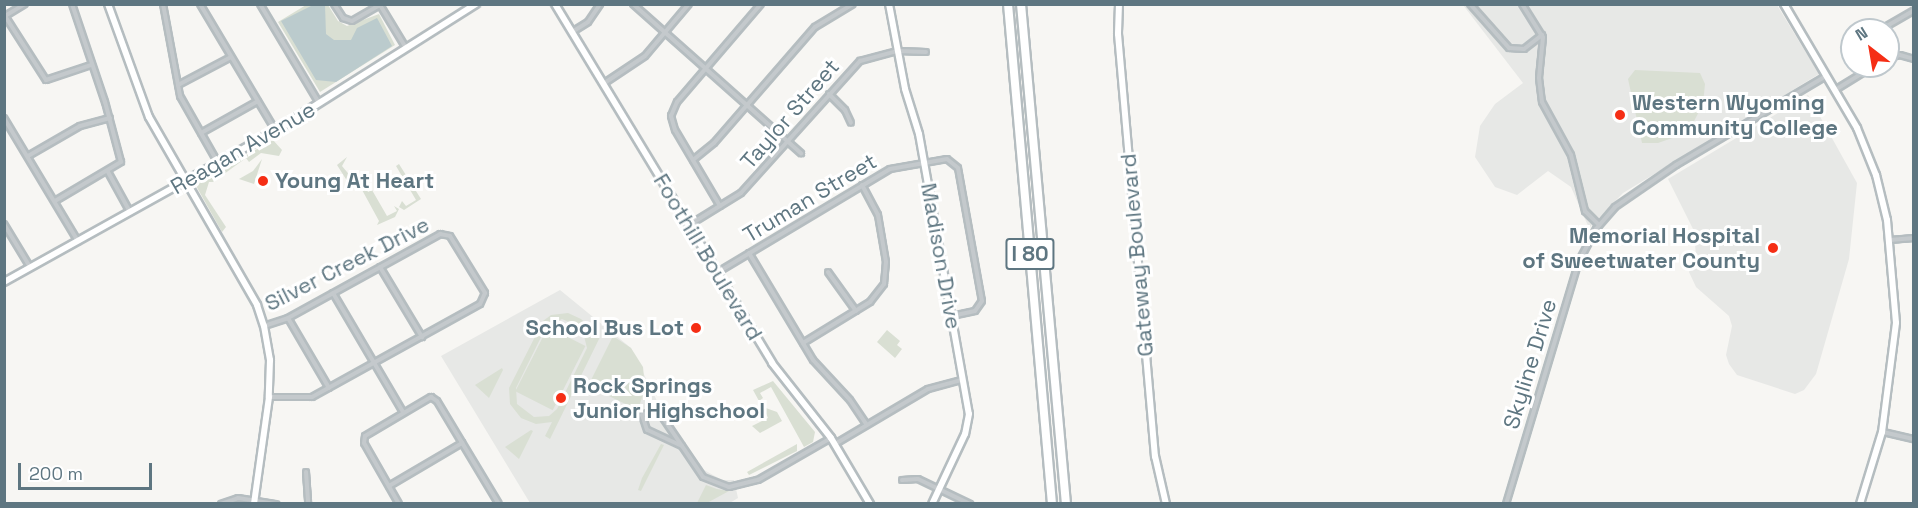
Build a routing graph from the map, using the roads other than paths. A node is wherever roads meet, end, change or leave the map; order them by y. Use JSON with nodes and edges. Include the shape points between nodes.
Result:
{"nodes":[{"id":1,"x":25,"y":4,"type":"edge"},
{"id":2,"x":72,"y":4,"type":"edge"},
{"id":3,"x":108,"y":4,"type":"edge"},
{"id":4,"x":163,"y":4,"type":"edge"},
{"id":5,"x":200,"y":4,"type":"edge"},
{"id":6,"x":260,"y":4,"type":"edge"},
{"id":7,"x":334,"y":4,"type":"edge"},
{"id":8,"x":476,"y":4,"type":"edge"},
{"id":9,"x":555,"y":4,"type":"edge"},
{"id":10,"x":600,"y":4,"type":"edge"},
{"id":11,"x":633,"y":4,"type":"edge"},
{"id":12,"x":689,"y":4,"type":"edge"},
{"id":13,"x":761,"y":4,"type":"edge"},
{"id":14,"x":853,"y":4,"type":"edge"},
{"id":15,"x":889,"y":4,"type":"edge"},
{"id":16,"x":1008,"y":4,"type":"edge"},
{"id":17,"x":1022,"y":4,"type":"edge"},
{"id":18,"x":1119,"y":4,"type":"edge"},
{"id":19,"x":1470,"y":4,"type":"edge"},
{"id":20,"x":1522,"y":4,"type":"edge"},
{"id":21,"x":1784,"y":4,"type":"edge"},
{"id":22,"x":381,"y":5,"type":"edge"},
{"id":23,"x":1914,"y":10,"type":"edge"},
{"id":24,"x":5,"y":16,"type":"edge"},
{"id":25,"x":1900,"y":18,"type":"edge"},
{"id":26,"x":572,"y":32,"type":"junction"},
{"id":27,"x":664,"y":33,"type":"junction"},
{"id":28,"x":1542,"y":35,"type":"junction"},
{"id":29,"x":406,"y":48,"type":"junction"},
{"id":30,"x":898,"y":51,"type":"junction"},
{"id":31,"x":926,"y":52,"type":"dead end"},
{"id":32,"x":231,"y":57,"type":"junction"},
{"id":33,"x":91,"y":65,"type":"junction"},
{"id":34,"x":705,"y":69,"type":"junction"},
{"id":35,"x":1827,"y":76,"type":"junction"},
{"id":36,"x":1854,"y":78,"type":"edge"},
{"id":37,"x":603,"y":84,"type":"junction"},
{"id":38,"x":178,"y":85,"type":"junction"},
{"id":39,"x":1835,"y":90,"type":"junction"},
{"id":40,"x":829,"y":94,"type":"junction"},
{"id":41,"x":258,"y":101,"type":"junction"},
{"id":42,"x":319,"y":103,"type":"junction"},
{"id":43,"x":747,"y":105,"type":"junction"},
{"id":44,"x":4,"y":118,"type":"edge"},
{"id":45,"x":110,"y":118,"type":"junction"},
{"id":46,"x":850,"y":123,"type":"dead end"},
{"id":47,"x":275,"y":131,"type":"junction"},
{"id":48,"x":201,"y":133,"type":"junction"},
{"id":49,"x":788,"y":141,"type":"junction"},
{"id":50,"x":801,"y":153,"type":"dead end"},
{"id":51,"x":27,"y":156,"type":"junction"},
{"id":52,"x":693,"y":160,"type":"junction"},
{"id":53,"x":924,"y":161,"type":"junction"},
{"id":54,"x":218,"y":163,"type":"junction"},
{"id":55,"x":108,"y":172,"type":"junction"},
{"id":56,"x":185,"y":182,"type":"junction"},
{"id":57,"x":862,"y":185,"type":"junction"},
{"id":58,"x":55,"y":201,"type":"junction"},
{"id":59,"x":720,"y":206,"type":"junction"},
{"id":60,"x":130,"y":212,"type":"junction"},
{"id":61,"x":4,"y":224,"type":"edge"},
{"id":62,"x":688,"y":225,"type":"junction"},
{"id":63,"x":1599,"y":225,"type":"junction"},
{"id":64,"x":1914,"y":238,"type":"edge"},
{"id":65,"x":1890,"y":240,"type":"junction"},
{"id":66,"x":79,"y":241,"type":"junction"},
{"id":67,"x":749,"y":253,"type":"junction"},
{"id":68,"x":31,"y":267,"type":"junction"},
{"id":69,"x":380,"y":267,"type":"junction"},
{"id":70,"x":717,"y":272,"type":"junction"},
{"id":71,"x":828,"y":273,"type":"dead end"},
{"id":72,"x":4,"y":282,"type":"edge"},
{"id":73,"x":333,"y":293,"type":"junction"},
{"id":74,"x":856,"y":311,"type":"junction"},
{"id":75,"x":952,"y":316,"type":"junction"},
{"id":76,"x":288,"y":318,"type":"junction"},
{"id":77,"x":264,"y":326,"type":"junction"},
{"id":78,"x":422,"y":337,"type":"junction"},
{"id":79,"x":803,"y":343,"type":"junction"},
{"id":80,"x":376,"y":363,"type":"junction"},
{"id":81,"x":963,"y":380,"type":"junction"},
{"id":82,"x":329,"y":388,"type":"junction"},
{"id":83,"x":269,"y":397,"type":"junction"},
{"id":84,"x":403,"y":412,"type":"junction"},
{"id":85,"x":867,"y":425,"type":"junction"},
{"id":86,"x":1882,"y":432,"type":"junction"},
{"id":87,"x":1914,"y":439,"type":"edge"},
{"id":88,"x":833,"y":441,"type":"junction"},
{"id":89,"x":462,"y":443,"type":"junction"},
{"id":90,"x":682,"y":446,"type":"junction"},
{"id":91,"x":306,"y":472,"type":"dead end"},
{"id":92,"x":902,"y":480,"type":"dead end"},
{"id":93,"x":389,"y":486,"type":"junction"},
{"id":94,"x":938,"y":488,"type":"junction"},
{"id":95,"x":254,"y":502,"type":"edge"},
{"id":96,"x":221,"y":504,"type":"edge"},
{"id":97,"x":277,"y":504,"type":"edge"},
{"id":98,"x":308,"y":504,"type":"edge"},
{"id":99,"x":399,"y":504,"type":"edge"},
{"id":100,"x":499,"y":504,"type":"edge"},
{"id":101,"x":870,"y":504,"type":"edge"},
{"id":102,"x":932,"y":504,"type":"edge"},
{"id":103,"x":970,"y":504,"type":"edge"},
{"id":104,"x":1052,"y":504,"type":"edge"},
{"id":105,"x":1066,"y":504,"type":"edge"},
{"id":106,"x":1166,"y":504,"type":"edge"},
{"id":107,"x":1506,"y":504,"type":"edge"},
{"id":108,"x":1860,"y":504,"type":"edge"}],
"edges":[{"from":1,"to":24,"type":"street"},
{"from":2,"to":33,"type":"street"},
{"from":3,"to":56,"type":"main road","via":[[143,104]]},
{"from":4,"to":38,"type":"street"},
{"from":5,"to":32,"type":"street"},
{"from":6,"to":42,"type":"street"},
{"from":7,"to":22,"type":"street","via":[[340,14],[352,21]]},
{"from":8,"to":29,"type":"main road","name":"Reagan Avenue"},
{"from":9,"to":26,"type":"main road","name":"Foothill Boulevard"},
{"from":10,"to":26,"type":"street","via":[[588,22]]},
{"from":11,"to":27,"type":"street"},
{"from":12,"to":27,"type":"street"},
{"from":13,"to":34,"type":"street"},
{"from":14,"to":43,"type":"street","via":[[815,27]]},
{"from":15,"to":30,"type":"main road","name":"Madison Drive"},
{"from":16,"to":104,"type":"highway","number":"I 80"},
{"from":17,"to":105,"type":"highway","number":"I 80"},
{"from":18,"to":106,"type":"main road","name":"Gateway Boulevard","via":[[1119,46],[1155,456]]},
{"from":19,"to":28,"type":"street","via":[[1509,48],[1524,49]]},
{"from":20,"to":28,"type":"street"},
{"from":21,"to":35,"type":"main road"},
{"from":22,"to":29,"type":"street"},
{"from":23,"to":25,"type":"street"},
{"from":24,"to":33,"type":"street","via":[[46,80]]},
{"from":26,"to":37,"type":"main road","name":"Foothill Boulevard"},
{"from":27,"to":34,"type":"street"},
{"from":27,"to":37,"type":"street","via":[[634,65]]},
{"from":28,"to":63,"type":"street","via":[[1542,102],[1571,155],[1585,211]]},
{"from":29,"to":42,"type":"main road","name":"Reagan Avenue"},
{"from":30,"to":31,"type":"street","name":"Taylor Street"},
{"from":30,"to":40,"type":"street","name":"Taylor Street","via":[[860,61]]},
{"from":30,"to":53,"type":"main road","name":"Madison Drive"},
{"from":32,"to":38,"type":"street"},
{"from":32,"to":41,"type":"street"},
{"from":33,"to":45,"type":"street"},
{"from":34,"to":43,"type":"street"},
{"from":34,"to":52,"type":"street","via":[[677,102],[671,116]]},
{"from":35,"to":39,"type":"main road"},
{"from":35,"to":63,"type":"street","name":"Skyline Drive","via":[[1676,165],[1626,199]]},
{"from":36,"to":39,"type":"street"},
{"from":37,"to":62,"type":"main road","name":"Foothill Boulevard"},
{"from":38,"to":48,"type":"street"},
{"from":39,"to":65,"type":"main road","via":[[1870,159]]},
{"from":40,"to":46,"type":"street","via":[[845,110]]},
{"from":40,"to":49,"type":"street","name":"Taylor Street"},
{"from":41,"to":47,"type":"street"},
{"from":41,"to":48,"type":"street"},
{"from":42,"to":47,"type":"main road","name":"Reagan Avenue"},
{"from":43,"to":49,"type":"street"},
{"from":43,"to":52,"type":"street","via":[[714,143]]},
{"from":44,"to":51,"type":"street"},
{"from":45,"to":51,"type":"street","via":[[80,126]]},
{"from":45,"to":55,"type":"street","via":[[121,162]]},
{"from":47,"to":54,"type":"main road","name":"Reagan Avenue"},
{"from":48,"to":54,"type":"street"},
{"from":49,"to":50,"type":"street"},
{"from":49,"to":59,"type":"street","name":"Taylor Street","via":[[741,193]]},
{"from":51,"to":58,"type":"street"},
{"from":52,"to":59,"type":"street"},
{"from":53,"to":57,"type":"street","name":"Truman Street","via":[[890,169]]},
{"from":53,"to":75,"type":"main road","name":"Madison Drive"},
{"from":53,"to":75,"type":"street","name":"Truman Street","via":[[947,159],[956,164],[980,288],[982,301],[978,308]]},
{"from":54,"to":56,"type":"main road","name":"Reagan Avenue"},
{"from":55,"to":58,"type":"street"},
{"from":55,"to":60,"type":"street"},
{"from":56,"to":60,"type":"main road","name":"Reagan Avenue"},
{"from":56,"to":77,"type":"main road","via":[[257,305]]},
{"from":57,"to":67,"type":"street","name":"Truman Street"},
{"from":57,"to":74,"type":"street","via":[[876,210],[887,271],[876,297]]},
{"from":58,"to":66,"type":"street"},
{"from":59,"to":62,"type":"street","name":"Taylor Street"},
{"from":60,"to":66,"type":"main road","name":"Reagan Avenue"},
{"from":61,"to":68,"type":"street"},
{"from":62,"to":70,"type":"main road","name":"Foothill Boulevard"},
{"from":63,"to":107,"type":"street","name":"Skyline Drive","via":[[1579,261]]},
{"from":64,"to":65,"type":"street"},
{"from":65,"to":86,"type":"main road","via":[[1896,323]]},
{"from":66,"to":68,"type":"main road","name":"Reagan Avenue"},
{"from":67,"to":70,"type":"street","name":"Truman Street"},
{"from":67,"to":79,"type":"street"},
{"from":68,"to":72,"type":"main road","name":"Reagan Avenue"},
{"from":69,"to":73,"type":"street","name":"Silver Creek Drive"},
{"from":69,"to":78,"type":"street"},
{"from":69,"to":78,"type":"street","name":"Silver Creek Drive","via":[[446,233],[485,292],[485,299]]},
{"from":70,"to":88,"type":"main road","name":"Foothill Boulevard","via":[[788,386]]},
{"from":71,"to":74,"type":"street"},
{"from":73,"to":76,"type":"street","name":"Silver Creek Drive"},
{"from":73,"to":80,"type":"street"},
{"from":74,"to":79,"type":"street"},
{"from":75,"to":81,"type":"main road","name":"Madison Drive"},
{"from":76,"to":77,"type":"street","name":"Silver Creek Drive"},
{"from":76,"to":82,"type":"street"},
{"from":77,"to":83,"type":"main road","via":[[270,360]]},
{"from":78,"to":80,"type":"street"},
{"from":79,"to":85,"type":"street","via":[[818,368],[850,400]]},
{"from":80,"to":82,"type":"street"},
{"from":80,"to":84,"type":"street"},
{"from":81,"to":85,"type":"street","via":[[936,386]]},
{"from":81,"to":94,"type":"main road","name":"Madison Drive","via":[[968,427]]},
{"from":82,"to":83,"type":"street","via":[[304,399]]},
{"from":83,"to":95,"type":"main road"},
{"from":84,"to":89,"type":"street","via":[[425,399],[437,401]]},
{"from":84,"to":93,"type":"street","via":[[370,432],[364,443]]},
{"from":85,"to":88,"type":"street"},
{"from":86,"to":87,"type":"street"},
{"from":86,"to":108,"type":"main road"},
{"from":88,"to":90,"type":"street","via":[[738,486],[719,485],[703,477]]},
{"from":88,"to":101,"type":"main road","name":"Foothill Boulevard"},
{"from":89,"to":93,"type":"street"},
{"from":89,"to":100,"type":"street"},
{"from":90,"to":90,"type":"street","via":[[657,409],[642,416],[647,430]]},
{"from":91,"to":98,"type":"street"},
{"from":92,"to":94,"type":"street","via":[[918,479]]},
{"from":93,"to":99,"type":"street"},
{"from":94,"to":102,"type":"main road","name":"Madison Drive"},
{"from":94,"to":103,"type":"street"},
{"from":95,"to":96,"type":"street","via":[[238,498]]},
{"from":95,"to":97,"type":"street"}]}
